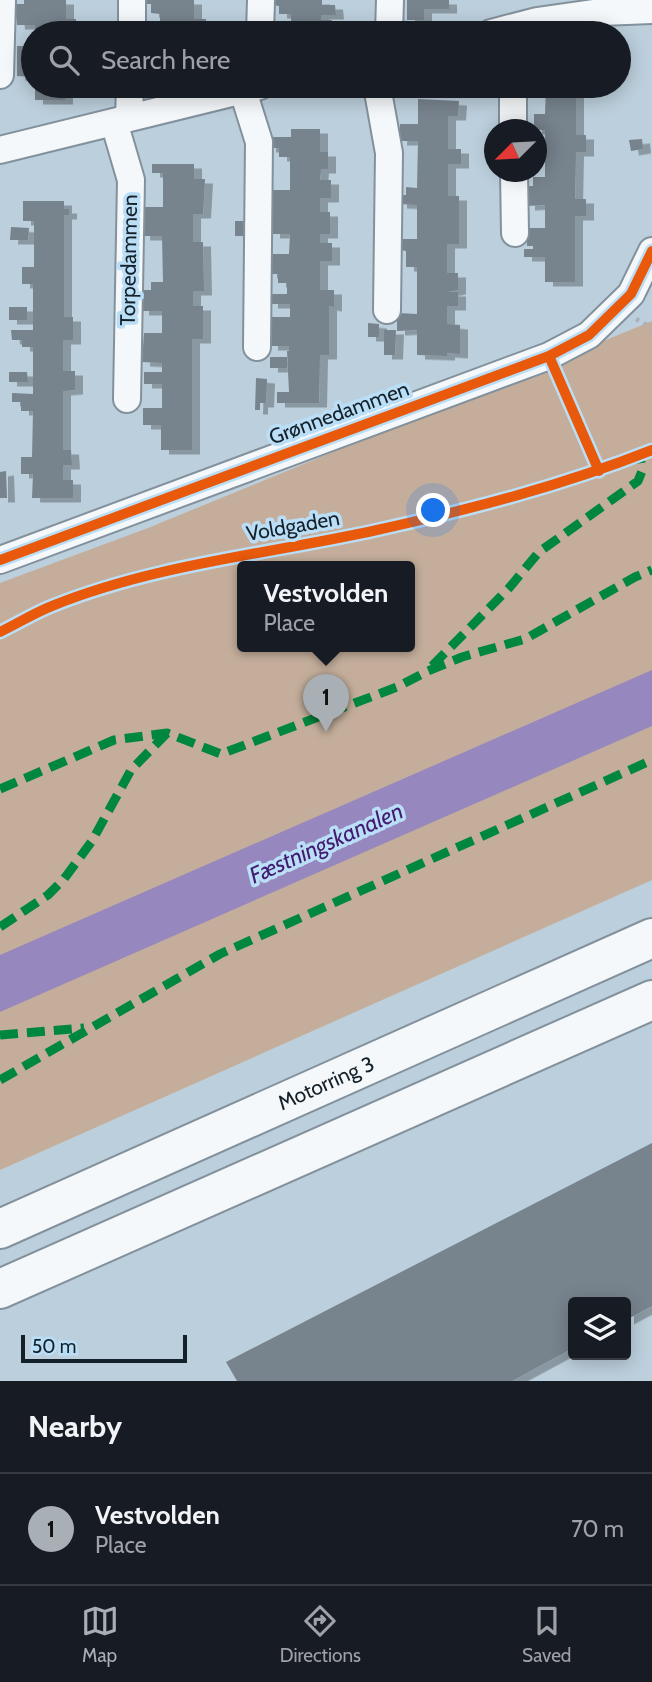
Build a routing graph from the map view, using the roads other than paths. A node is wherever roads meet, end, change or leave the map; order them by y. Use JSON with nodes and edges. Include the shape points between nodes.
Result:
{"nodes":[{"id":1,"x":2,"y":0,"type":"edge"},
{"id":2,"x":132,"y":0,"type":"edge"},
{"id":3,"x":261,"y":0,"type":"edge"},
{"id":4,"x":390,"y":0,"type":"edge"},
{"id":5,"x":652,"y":10,"type":"edge"},
{"id":6,"x":132,"y":21,"type":"edge"},
{"id":7,"x":260,"y":21,"type":"edge"},
{"id":8,"x":389,"y":21,"type":"edge"},
{"id":9,"x":537,"y":21,"type":"edge"},
{"id":10,"x":0,"y":75,"type":"edge"},
{"id":11,"x":127,"y":98,"type":"edge"},
{"id":12,"x":210,"y":98,"type":"edge"},
{"id":13,"x":252,"y":98,"type":"edge"},
{"id":14,"x":379,"y":98,"type":"edge"},
{"id":15,"x":513,"y":98,"type":"edge"},
{"id":16,"x":513,"y":119,"type":"edge"},
{"id":17,"x":121,"y":120,"type":"junction"},
{"id":18,"x":0,"y":150,"type":"edge"},
{"id":19,"x":514,"y":182,"type":"edge"},
{"id":20,"x":515,"y":233,"type":"dead end"},
{"id":21,"x":652,"y":251,"type":"edge"},
{"id":22,"x":387,"y":310,"type":"dead end"},
{"id":23,"x":257,"y":347,"type":"dead end"},
{"id":24,"x":127,"y":399,"type":"dead end"},
{"id":25,"x":0,"y":559,"type":"edge"},
{"id":26,"x":652,"y":938,"type":"edge"},
{"id":27,"x":652,"y":1000,"type":"edge"},
{"id":28,"x":0,"y":1229,"type":"edge"},
{"id":29,"x":0,"y":1289,"type":"edge"}],
"edges":[{"from":1,"to":10,"type":"street"},
{"from":2,"to":6,"type":"street"},
{"from":3,"to":7,"type":"street"},
{"from":4,"to":8,"type":"street"},
{"from":5,"to":9,"type":"street"},
{"from":11,"to":17,"type":"street","name":"Torpedammen"},
{"from":12,"to":17,"type":"street"},
{"from":13,"to":23,"type":"street","via":[[259,142]]},
{"from":14,"to":22,"type":"street","via":[[389,153]]},
{"from":15,"to":16,"type":"street"},
{"from":17,"to":18,"type":"street"},
{"from":17,"to":24,"type":"street","name":"Torpedammen","via":[[131,180]]},
{"from":19,"to":20,"type":"street"},
{"from":21,"to":25,"type":"street","name":"Grønnedammen","via":[[631,294],[589,335],[549,356]]},
{"from":26,"to":28,"type":"highway","name":"Motorring 3"},
{"from":27,"to":29,"type":"highway"}]}
